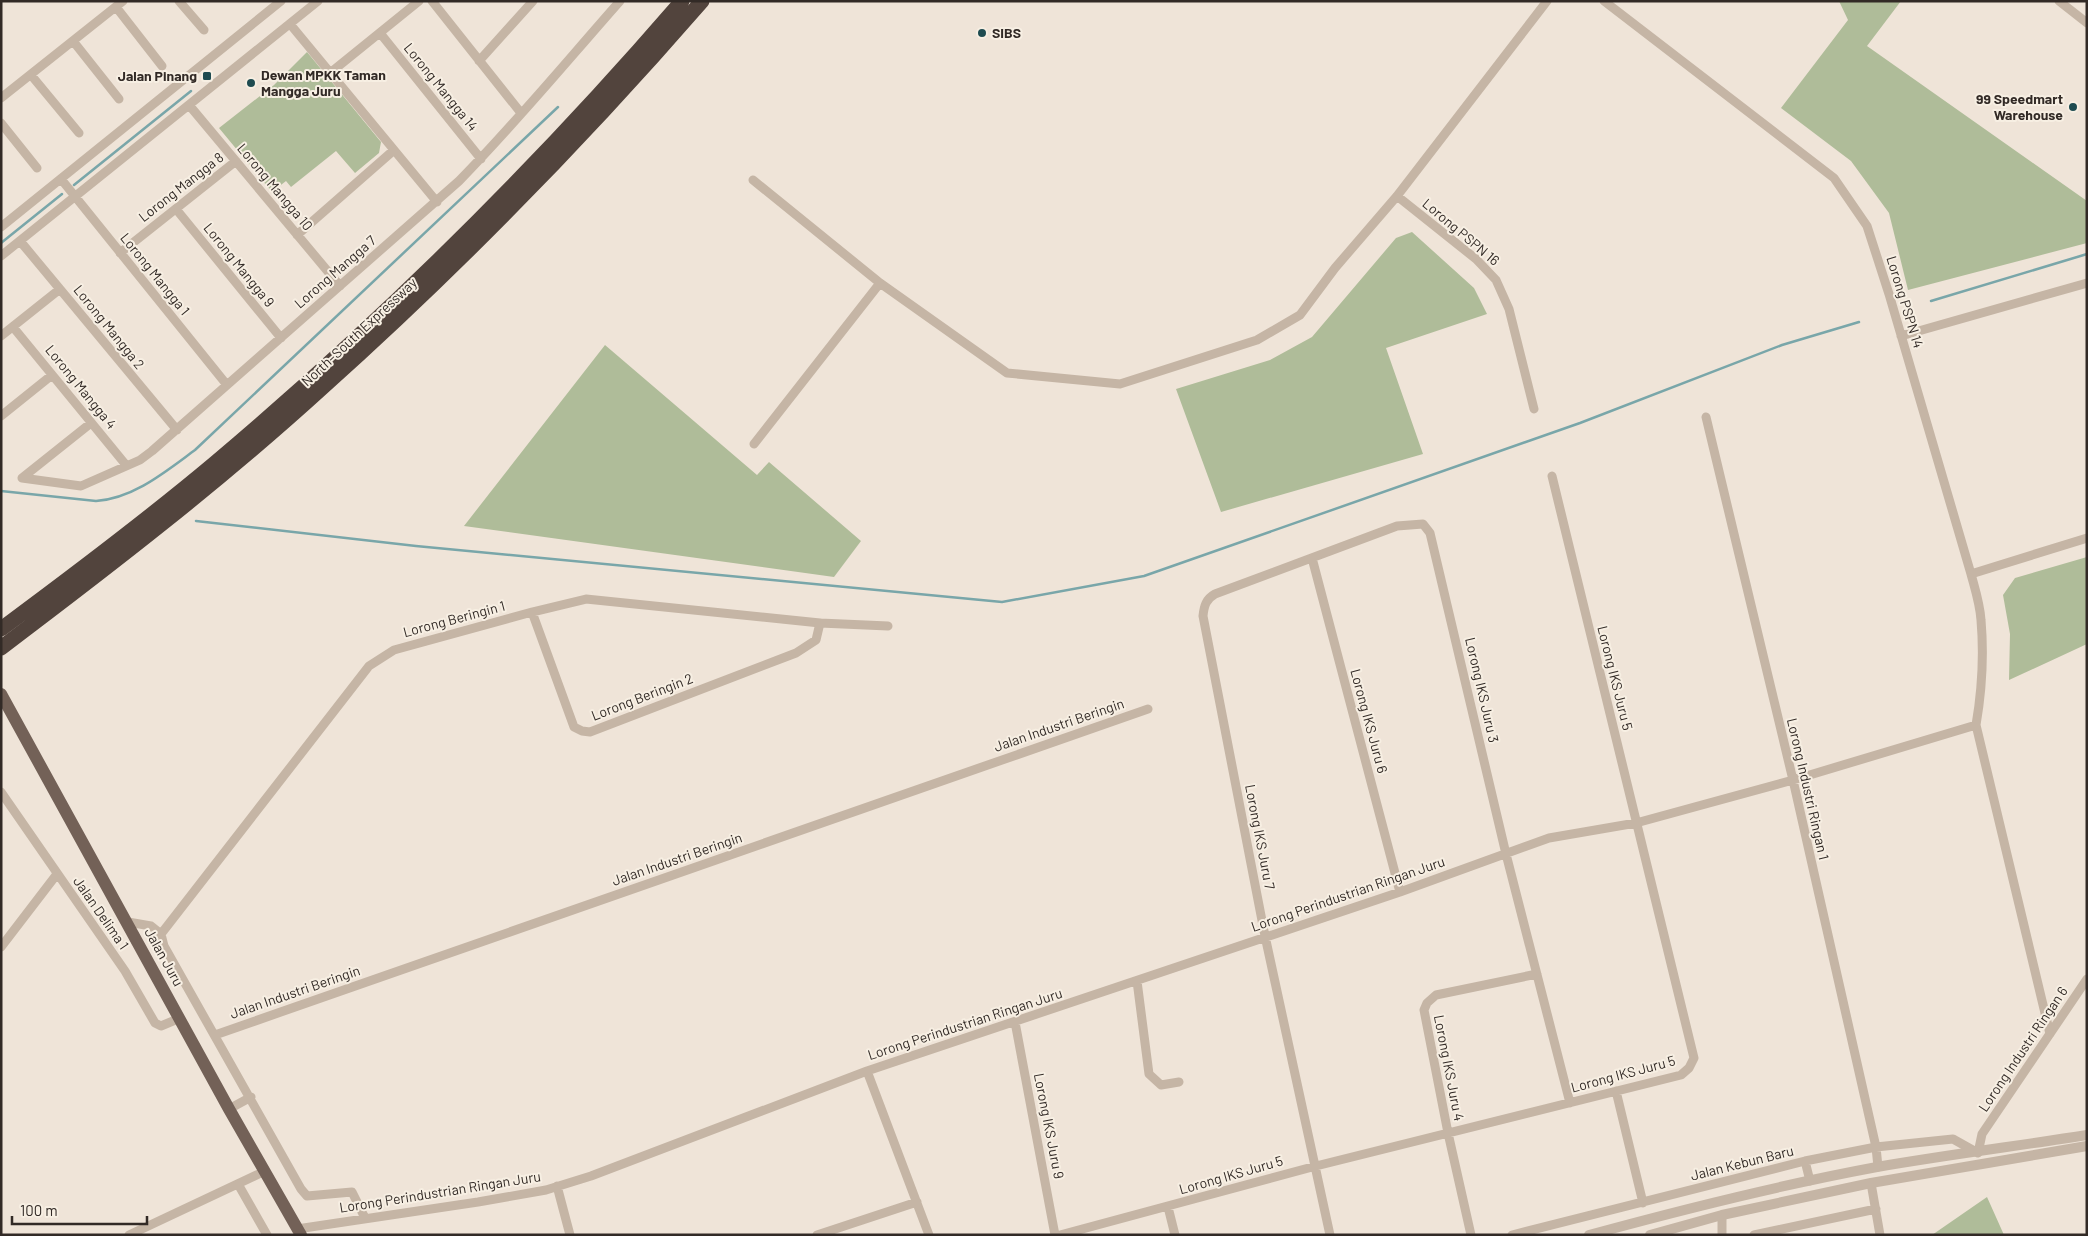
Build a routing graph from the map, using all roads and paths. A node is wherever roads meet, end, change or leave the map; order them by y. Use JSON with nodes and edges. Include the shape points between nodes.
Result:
{"nodes":[{"id":1,"x":179,"y":1,"type":"edge"},
{"id":2,"x":281,"y":1,"type":"edge"},
{"id":3,"x":318,"y":1,"type":"edge"},
{"id":4,"x":419,"y":1,"type":"edge"},
{"id":5,"x":432,"y":1,"type":"edge"},
{"id":6,"x":533,"y":1,"type":"edge"},
{"id":7,"x":620,"y":1,"type":"edge"},
{"id":8,"x":682,"y":1,"type":"edge"},
{"id":9,"x":702,"y":1,"type":"edge"},
{"id":10,"x":1547,"y":1,"type":"edge"},
{"id":11,"x":1604,"y":1,"type":"edge"},
{"id":12,"x":2059,"y":1,"type":"edge"},
{"id":13,"x":119,"y":4,"type":"edge"},
{"id":14,"x":2087,"y":23,"type":"edge"},
{"id":15,"x":290,"y":24,"type":"junction"},
{"id":16,"x":204,"y":30,"type":"dead end"},
{"id":17,"x":380,"y":33,"type":"junction"},
{"id":18,"x":73,"y":41,"type":"junction"},
{"id":19,"x":479,"y":61,"type":"junction"},
{"id":20,"x":162,"y":66,"type":"dead end"},
{"id":21,"x":330,"y":73,"type":"junction"},
{"id":22,"x":31,"y":75,"type":"junction"},
{"id":23,"x":1,"y":98,"type":"edge"},
{"id":24,"x":118,"y":99,"type":"dead end"},
{"id":25,"x":189,"y":104,"type":"junction"},
{"id":26,"x":521,"y":113,"type":"junction"},
{"id":27,"x":1,"y":123,"type":"edge"},
{"id":28,"x":78,"y":133,"type":"dead end"},
{"id":29,"x":394,"y":150,"type":"junction"},
{"id":30,"x":481,"y":158,"type":"junction"},
{"id":31,"x":236,"y":161,"type":"junction"},
{"id":32,"x":37,"y":168,"type":"dead end"},
{"id":33,"x":61,"y":179,"type":"junction"},
{"id":34,"x":753,"y":180,"type":"dead end"},
{"id":35,"x":1397,"y":196,"type":"junction"},
{"id":36,"x":75,"y":197,"type":"junction"},
{"id":37,"x":436,"y":202,"type":"junction"},
{"id":38,"x":176,"y":209,"type":"junction"},
{"id":39,"x":1,"y":226,"type":"edge"},
{"id":40,"x":297,"y":235,"type":"junction"},
{"id":41,"x":20,"y":241,"type":"junction"},
{"id":42,"x":120,"y":253,"type":"junction"},
{"id":43,"x":1,"y":256,"type":"edge"},
{"id":44,"x":2087,"y":283,"type":"edge"},
{"id":45,"x":880,"y":284,"type":"junction"},
{"id":46,"x":340,"y":286,"type":"junction"},
{"id":47,"x":60,"y":289,"type":"junction"},
{"id":48,"x":14,"y":327,"type":"junction"},
{"id":49,"x":1,"y":336,"type":"edge"},
{"id":50,"x":1901,"y":336,"type":"junction"},
{"id":51,"x":281,"y":338,"type":"junction"},
{"id":52,"x":52,"y":375,"type":"junction"},
{"id":53,"x":227,"y":385,"type":"junction"},
{"id":54,"x":1534,"y":409,"type":"dead end"},
{"id":55,"x":1,"y":416,"type":"edge"},
{"id":56,"x":1706,"y":417,"type":"dead end"},
{"id":57,"x":92,"y":423,"type":"junction"},
{"id":58,"x":176,"y":430,"type":"junction"},
{"id":59,"x":754,"y":444,"type":"dead end"},
{"id":60,"x":126,"y":466,"type":"junction"},
{"id":61,"x":1552,"y":476,"type":"dead end"},
{"id":62,"x":2087,"y":538,"type":"edge"},
{"id":63,"x":1312,"y":558,"type":"junction"},
{"id":64,"x":1971,"y":574,"type":"junction"},
{"id":65,"x":532,"y":612,"type":"junction"},
{"id":66,"x":820,"y":623,"type":"junction"},
{"id":67,"x":888,"y":626,"type":"dead end"},
{"id":68,"x":1,"y":628,"type":"edge"},
{"id":69,"x":1,"y":648,"type":"edge"},
{"id":70,"x":1,"y":694,"type":"edge"},
{"id":71,"x":1148,"y":709,"type":"dead end"},
{"id":72,"x":1976,"y":725,"type":"junction"},
{"id":73,"x":1793,"y":780,"type":"junction"},
{"id":74,"x":1,"y":792,"type":"edge"},
{"id":75,"x":1636,"y":823,"type":"junction"},
{"id":76,"x":1506,"y":854,"type":"junction"},
{"id":77,"x":57,"y":874,"type":"junction"},
{"id":78,"x":1400,"y":892,"type":"junction"},
{"id":79,"x":128,"y":922,"type":"junction"},
{"id":80,"x":161,"y":934,"type":"junction"},
{"id":81,"x":1265,"y":936,"type":"junction"},
{"id":82,"x":1,"y":946,"type":"edge"},
{"id":83,"x":1536,"y":974,"type":"junction"},
{"id":84,"x":2087,"y":979,"type":"edge"},
{"id":85,"x":1137,"y":981,"type":"junction"},
{"id":86,"x":180,"y":1018,"type":"junction"},
{"id":87,"x":1015,"y":1022,"type":"junction"},
{"id":88,"x":2050,"y":1034,"type":"junction"},
{"id":89,"x":215,"y":1035,"type":"junction"},
{"id":90,"x":867,"y":1071,"type":"junction"},
{"id":91,"x":1179,"y":1082,"type":"dead end"},
{"id":92,"x":1616,"y":1091,"type":"junction"},
{"id":93,"x":250,"y":1097,"type":"junction"},
{"id":94,"x":1570,"y":1103,"type":"junction"},
{"id":95,"x":229,"y":1109,"type":"junction"},
{"id":96,"x":1448,"y":1133,"type":"junction"},
{"id":97,"x":2087,"y":1135,"type":"edge"},
{"id":98,"x":1876,"y":1146,"type":"junction"},
{"id":99,"x":2087,"y":1146,"type":"edge"},
{"id":100,"x":1978,"y":1153,"type":"junction"},
{"id":101,"x":1805,"y":1162,"type":"junction"},
{"id":102,"x":1316,"y":1166,"type":"junction"},
{"id":103,"x":1878,"y":1167,"type":"junction"},
{"id":104,"x":265,"y":1172,"type":"junction"},
{"id":105,"x":1810,"y":1181,"type":"junction"},
{"id":106,"x":1871,"y":1182,"type":"junction"},
{"id":107,"x":238,"y":1184,"type":"junction"},
{"id":108,"x":557,"y":1186,"type":"junction"},
{"id":109,"x":917,"y":1202,"type":"junction"},
{"id":110,"x":1643,"y":1203,"type":"junction"},
{"id":111,"x":1168,"y":1207,"type":"junction"},
{"id":112,"x":1876,"y":1209,"type":"junction"},
{"id":113,"x":1722,"y":1215,"type":"junction"},
{"id":114,"x":365,"y":1218,"type":"junction"},
{"id":115,"x":146,"y":1231,"type":"edge"},
{"id":116,"x":299,"y":1232,"type":"edge"},
{"id":117,"x":129,"y":1235,"type":"edge"},
{"id":118,"x":267,"y":1235,"type":"edge"},
{"id":119,"x":570,"y":1235,"type":"edge"},
{"id":120,"x":817,"y":1235,"type":"edge"},
{"id":121,"x":929,"y":1235,"type":"edge"},
{"id":122,"x":1055,"y":1235,"type":"edge"},
{"id":123,"x":1060,"y":1235,"type":"edge"},
{"id":124,"x":1175,"y":1235,"type":"edge"},
{"id":125,"x":1330,"y":1235,"type":"edge"},
{"id":126,"x":1471,"y":1235,"type":"edge"},
{"id":127,"x":1512,"y":1235,"type":"edge"},
{"id":128,"x":1589,"y":1235,"type":"edge"},
{"id":129,"x":1650,"y":1235,"type":"edge"},
{"id":130,"x":1722,"y":1235,"type":"edge"},
{"id":131,"x":1754,"y":1235,"type":"edge"},
{"id":132,"x":1880,"y":1235,"type":"edge"}],
"edges":[{"from":1,"to":16,"type":"street"},
{"from":2,"to":33,"type":"street"},
{"from":3,"to":15,"type":"street"},
{"from":4,"to":17,"type":"street"},
{"from":5,"to":19,"type":"street"},
{"from":6,"to":19,"type":"street"},
{"from":7,"to":26,"type":"street","name":"Lorong Mangga 7"},
{"from":8,"to":68,"type":"highway","name":"North–South Expressway","via":[[600,95],[522,177],[374,322],[184,488]]},
{"from":9,"to":69,"type":"highway","name":"North–South Expressway","via":[[549,171],[387,330],[185,505]]},
{"from":10,"to":35,"type":"street"},
{"from":11,"to":50,"type":"street","name":"Lorong PSPN 14","via":[[1834,178],[1867,226]]},
{"from":12,"to":14,"type":"street"},
{"from":13,"to":18,"type":"street"},
{"from":13,"to":20,"type":"street"},
{"from":15,"to":21,"type":"street"},
{"from":15,"to":25,"type":"street"},
{"from":17,"to":21,"type":"street"},
{"from":17,"to":30,"type":"street","name":"Lorong Mangga 14"},
{"from":18,"to":22,"type":"street"},
{"from":18,"to":24,"type":"street"},
{"from":19,"to":26,"type":"street"},
{"from":21,"to":29,"type":"street"},
{"from":22,"to":23,"type":"street"},
{"from":22,"to":28,"type":"street"},
{"from":25,"to":31,"type":"street","name":"Lorong Mangga 10"},
{"from":25,"to":36,"type":"street"},
{"from":26,"to":30,"type":"street","name":"Lorong Mangga 7"},
{"from":27,"to":32,"type":"street"},
{"from":29,"to":37,"type":"street"},
{"from":29,"to":40,"type":"street"},
{"from":30,"to":37,"type":"street","name":"Lorong Mangga 7"},
{"from":31,"to":38,"type":"street","name":"Lorong Mangga 8"},
{"from":31,"to":40,"type":"street","name":"Lorong Mangga 10"},
{"from":33,"to":36,"type":"street","name":"Lorong Mangga 1"},
{"from":33,"to":39,"type":"street"},
{"from":34,"to":45,"type":"street"},
{"from":35,"to":45,"type":"street","via":[[1335,268],[1300,315],[1257,340],[1120,384],[1007,373]]},
{"from":35,"to":54,"type":"street","name":"Lorong PSPN 16","via":[[1476,259],[1496,280],[1510,309]]},
{"from":36,"to":41,"type":"street"},
{"from":36,"to":42,"type":"street","name":"Lorong Mangga 1"},
{"from":37,"to":46,"type":"street","name":"Lorong Mangga 7"},
{"from":38,"to":42,"type":"street","name":"Lorong Mangga 8"},
{"from":38,"to":51,"type":"street","name":"Lorong Mangga 9"},
{"from":40,"to":46,"type":"street","name":"Lorong Mangga 10"},
{"from":41,"to":43,"type":"street"},
{"from":41,"to":47,"type":"street","name":"Lorong Mangga 2"},
{"from":42,"to":53,"type":"street","name":"Lorong Mangga 1"},
{"from":44,"to":50,"type":"street"},
{"from":45,"to":59,"type":"street"},
{"from":46,"to":51,"type":"street","name":"Lorong Mangga 7"},
{"from":47,"to":48,"type":"street"},
{"from":47,"to":58,"type":"street","name":"Lorong Mangga 2"},
{"from":48,"to":49,"type":"street"},
{"from":48,"to":52,"type":"street","name":"Lorong Mangga 4"},
{"from":50,"to":64,"type":"street","name":"Lorong PSPN 14"},
{"from":51,"to":53,"type":"street","name":"Lorong Mangga 7"},
{"from":52,"to":55,"type":"street"},
{"from":52,"to":57,"type":"street","name":"Lorong Mangga 4"},
{"from":53,"to":58,"type":"street","name":"Lorong Mangga 7"},
{"from":56,"to":73,"type":"street","name":"Lorong Industri Ringan 1"},
{"from":57,"to":60,"type":"street","name":"Lorong Mangga 4"},
{"from":57,"to":60,"type":"street","name":"Lorong Mangga 7","via":[[22,478],[81,486]]},
{"from":58,"to":60,"type":"street","name":"Lorong Mangga 7","via":[[152,451]]},
{"from":61,"to":75,"type":"street","name":"Lorong IKS Juru 5"},
{"from":62,"to":64,"type":"street"},
{"from":63,"to":76,"type":"street","name":"Lorong IKS Juru 3","via":[[1397,526],[1423,524],[1430,533]]},
{"from":63,"to":78,"type":"street","name":"Lorong IKS Juru 6"},
{"from":63,"to":81,"type":"street","name":"Lorong IKS Juru 7","via":[[1209,597],[1203,616]]},
{"from":64,"to":72,"type":"street","name":"Lorong PSPN 14","via":[[1981,618],[1981,694]]},
{"from":65,"to":66,"type":"street","name":"Lorong Beringin 1","via":[[586,599]]},
{"from":65,"to":66,"type":"street","name":"Lorong Beringin 2","via":[[574,726],[590,732],[796,652],[816,640]]},
{"from":65,"to":80,"type":"street","name":"Lorong Beringin 1","via":[[394,650],[369,666]]},
{"from":66,"to":67,"type":"street","name":"Lorong Beringin 1"},
{"from":70,"to":79,"type":"main road","name":"Jalan Juru"},
{"from":71,"to":89,"type":"street","name":"Jalan Industri Beringin"},
{"from":72,"to":73,"type":"street","name":"Lorong Perindustrian Ringan Juru"},
{"from":72,"to":88,"type":"street"},
{"from":73,"to":75,"type":"street","name":"Lorong Perindustrian Ringan Juru"},
{"from":73,"to":98,"type":"street","name":"Lorong Industri Ringan 1"},
{"from":74,"to":77,"type":"street"},
{"from":75,"to":76,"type":"street","name":"Lorong Perindustrian Ringan Juru","via":[[1549,838]]},
{"from":75,"to":92,"type":"street","name":"Lorong IKS Juru 5","via":[[1694,1058],[1681,1075]]},
{"from":76,"to":78,"type":"street","name":"Lorong Perindustrian Ringan Juru"},
{"from":76,"to":83,"type":"street","name":"Lorong IKS Juru 3"},
{"from":77,"to":82,"type":"street","name":"Jalan Delima 1"},
{"from":77,"to":86,"type":"street","name":"Jalan Delima 1","via":[[125,971],[154,1023],[161,1026]]},
{"from":78,"to":81,"type":"street","name":"Lorong Perindustrian Ringan Juru"},
{"from":79,"to":80,"type":"street","via":[[151,926]]},
{"from":79,"to":86,"type":"main road","name":"Jalan Juru"},
{"from":80,"to":89,"type":"street","name":"Jalan Juru","via":[[164,946]]},
{"from":81,"to":85,"type":"street","name":"Lorong Perindustrian Ringan Juru"},
{"from":81,"to":102,"type":"street","name":"Lorong IKS Juru 7"},
{"from":83,"to":94,"type":"street","name":"Lorong IKS Juru 3"},
{"from":83,"to":96,"type":"street","name":"Lorong IKS Juru 4","via":[[1436,995],[1427,1003],[1424,1010]]},
{"from":84,"to":88,"type":"street","name":"Lorong Industri Ringan 6"},
{"from":85,"to":87,"type":"street","name":"Lorong Perindustrian Ringan Juru"},
{"from":85,"to":91,"type":"street","via":[[1149,1074],[1161,1085]]},
{"from":86,"to":95,"type":"main road","name":"Jalan Juru"},
{"from":87,"to":90,"type":"street","name":"Lorong Perindustrian Ringan Juru"},
{"from":87,"to":122,"type":"street","name":"Lorong IKS Juru 9"},
{"from":88,"to":100,"type":"street","name":"Lorong Industri Ringan 6","via":[[1982,1134]]},
{"from":89,"to":93,"type":"street","name":"Jalan Juru"},
{"from":90,"to":108,"type":"street","name":"Lorong Perindustrian Ringan Juru"},
{"from":90,"to":109,"type":"street"},
{"from":92,"to":94,"type":"street","name":"Lorong IKS Juru 5"},
{"from":92,"to":110,"type":"street"},
{"from":93,"to":95,"type":"street"},
{"from":93,"to":114,"type":"street","name":"Jalan Juru","via":[[307,1196],[352,1192]]},
{"from":94,"to":96,"type":"street","name":"Lorong IKS Juru 5"},
{"from":95,"to":104,"type":"main road","name":"Jalan Juru"},
{"from":96,"to":102,"type":"street","name":"Lorong IKS Juru 5"},
{"from":96,"to":126,"type":"street","name":"Lorong IKS Juru 4"},
{"from":97,"to":100,"type":"street"},
{"from":98,"to":100,"type":"street","name":"Jalan Kebun Baru","via":[[1953,1139]]},
{"from":98,"to":101,"type":"street","name":"Jalan Kebun Baru"},
{"from":98,"to":103,"type":"street","name":"Lorong Industri Ringan 1"},
{"from":99,"to":106,"type":"street"},
{"from":100,"to":103,"type":"street"},
{"from":101,"to":105,"type":"street"},
{"from":101,"to":110,"type":"street","name":"Jalan Kebun Baru"},
{"from":102,"to":111,"type":"street","name":"Lorong IKS Juru 5"},
{"from":102,"to":125,"type":"street","name":"Lorong IKS Juru 7"},
{"from":103,"to":105,"type":"street"},
{"from":104,"to":107,"type":"street"},
{"from":104,"to":116,"type":"main road","name":"Jalan Juru"},
{"from":105,"to":128,"type":"street","via":[[1719,1200]]},
{"from":106,"to":112,"type":"street"},
{"from":106,"to":113,"type":"street"},
{"from":107,"to":115,"type":"street"},
{"from":107,"to":118,"type":"street"},
{"from":108,"to":114,"type":"street","name":"Lorong Perindustrian Ringan Juru","via":[[478,1202]]},
{"from":108,"to":119,"type":"street"},
{"from":109,"to":120,"type":"street"},
{"from":109,"to":121,"type":"street"},
{"from":110,"to":127,"type":"street","name":"Jalan Kebun Baru"},
{"from":111,"to":123,"type":"street","name":"Lorong IKS Juru 5"},
{"from":111,"to":124,"type":"street"},
{"from":112,"to":131,"type":"street"},
{"from":112,"to":132,"type":"street"},
{"from":113,"to":129,"type":"street"},
{"from":113,"to":130,"type":"street"},
{"from":114,"to":116,"type":"street","name":"Lorong Perindustrian Ringan Juru"},
{"from":115,"to":117,"type":"street"}]}
